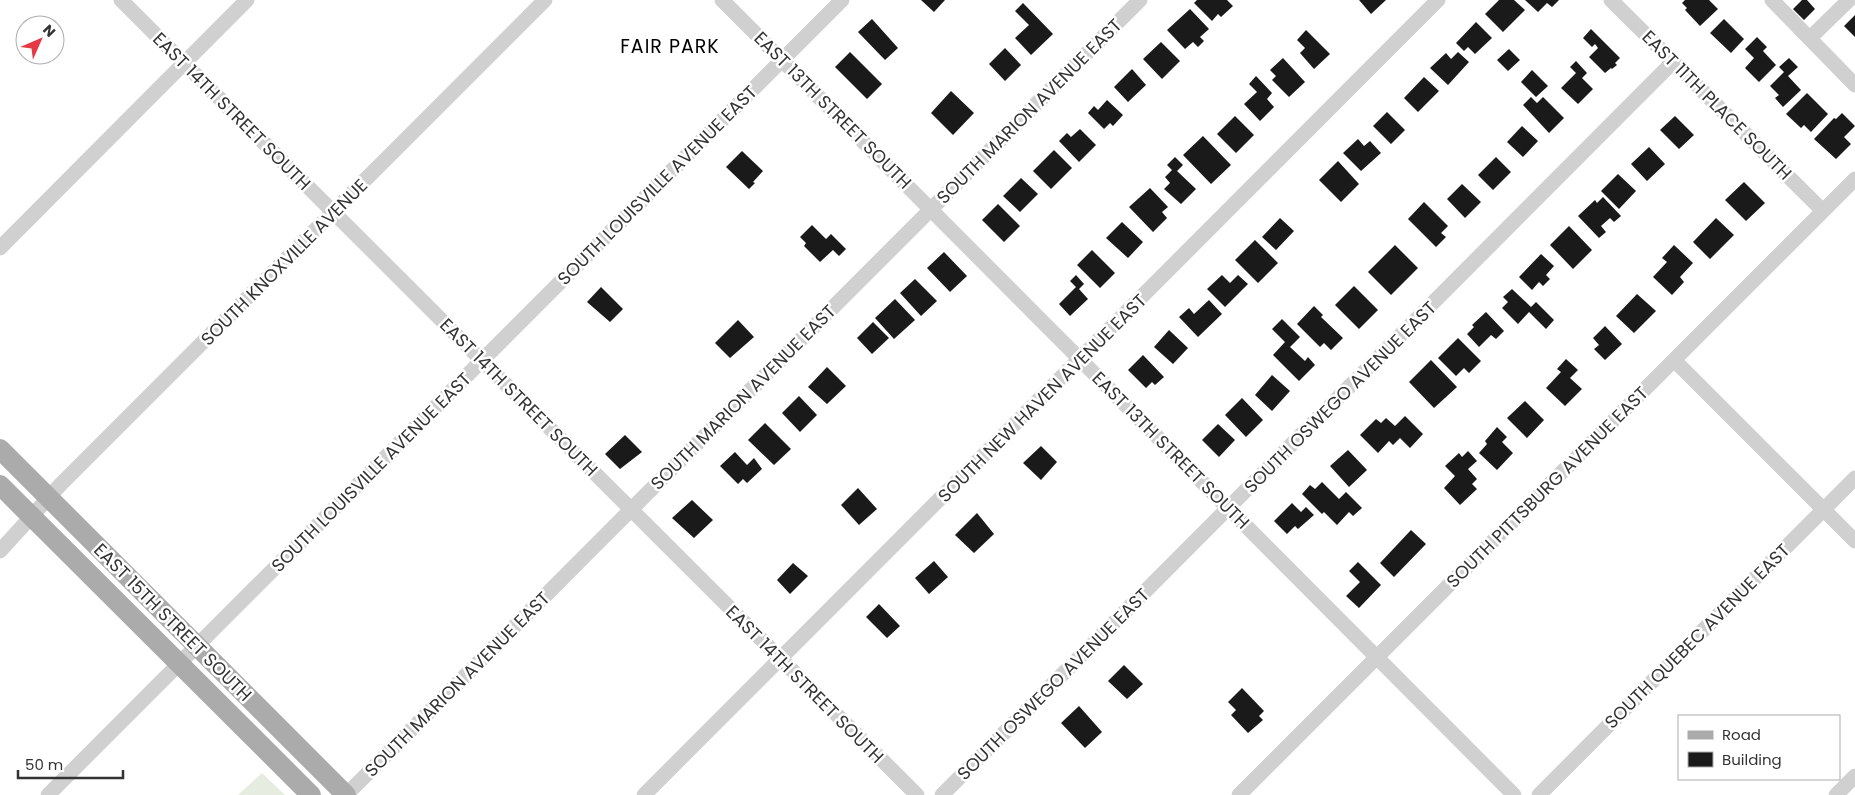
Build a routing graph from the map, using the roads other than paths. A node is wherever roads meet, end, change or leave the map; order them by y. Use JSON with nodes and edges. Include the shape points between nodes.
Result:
{"nodes":[{"id":1,"x":120,"y":0,"type":"edge"},
{"id":2,"x":247,"y":0,"type":"edge"},
{"id":3,"x":545,"y":0,"type":"edge"},
{"id":4,"x":722,"y":0,"type":"edge"},
{"id":5,"x":842,"y":0,"type":"edge"},
{"id":6,"x":1140,"y":0,"type":"edge"},
{"id":7,"x":1438,"y":0,"type":"edge"},
{"id":8,"x":1612,"y":0,"type":"edge"},
{"id":9,"x":1772,"y":0,"type":"edge"},
{"id":10,"x":1849,"y":0,"type":"edge"},
{"id":11,"x":1810,"y":38,"type":"junction"},
{"id":12,"x":782,"y":60,"type":"junction"},
{"id":13,"x":1674,"y":62,"type":"junction"},
{"id":14,"x":184,"y":64,"type":"junction"},
{"id":15,"x":1855,"y":85,"type":"edge"},
{"id":16,"x":1855,"y":179,"type":"edge"},
{"id":17,"x":931,"y":209,"type":"junction"},
{"id":18,"x":1823,"y":211,"type":"junction"},
{"id":19,"x":334,"y":212,"type":"junction"},
{"id":20,"x":0,"y":248,"type":"edge"},
{"id":21,"x":1081,"y":360,"type":"junction"},
{"id":22,"x":1674,"y":360,"type":"junction"},
{"id":23,"x":482,"y":361,"type":"junction"},
{"id":24,"x":0,"y":449,"type":"edge"},
{"id":25,"x":1855,"y":478,"type":"edge"},
{"id":26,"x":0,"y":485,"type":"edge"},
{"id":27,"x":49,"y":498,"type":"junction"},
{"id":28,"x":1229,"y":509,"type":"junction"},
{"id":29,"x":631,"y":510,"type":"junction"},
{"id":30,"x":1823,"y":510,"type":"junction"},
{"id":31,"x":29,"y":521,"type":"junction"},
{"id":32,"x":1855,"y":541,"type":"edge"},
{"id":33,"x":0,"y":551,"type":"edge"},
{"id":34,"x":197,"y":646,"type":"junction"},
{"id":35,"x":1377,"y":656,"type":"junction"},
{"id":36,"x":780,"y":658,"type":"junction"},
{"id":37,"x":179,"y":664,"type":"junction"},
{"id":38,"x":1855,"y":776,"type":"edge"},
{"id":39,"x":48,"y":795,"type":"edge"},
{"id":40,"x":311,"y":795,"type":"edge"},
{"id":41,"x":346,"y":795,"type":"edge"},
{"id":42,"x":644,"y":795,"type":"edge"},
{"id":43,"x":917,"y":795,"type":"edge"},
{"id":44,"x":942,"y":795,"type":"edge"},
{"id":45,"x":1239,"y":795,"type":"edge"},
{"id":46,"x":1514,"y":795,"type":"edge"},
{"id":47,"x":1539,"y":795,"type":"edge"},
{"id":48,"x":1836,"y":795,"type":"edge"}],
"edges":[{"from":1,"to":14,"type":"street","name":"EAST 14TH STREET SOUTH"},
{"from":2,"to":14,"type":"street"},
{"from":3,"to":19,"type":"street","name":"SOUTH KNOXVILLE AVENUE"},
{"from":4,"to":12,"type":"street","name":"EAST 13TH STREET SOUTH"},
{"from":5,"to":12,"type":"street","name":"SOUTH LOUISVILLE AVENUE EAST"},
{"from":6,"to":17,"type":"street","name":"SOUTH MARION AVENUE EAST"},
{"from":7,"to":21,"type":"street","name":"SOUTH NEW HAVEN AVENUE EAST"},
{"from":8,"to":13,"type":"street","name":"EAST 11TH PLACE SOUTH"},
{"from":9,"to":11,"type":"street"},
{"from":10,"to":11,"type":"street"},
{"from":11,"to":15,"type":"street"},
{"from":12,"to":17,"type":"street","name":"EAST 13TH STREET SOUTH"},
{"from":12,"to":23,"type":"street","name":"SOUTH LOUISVILLE AVENUE EAST"},
{"from":13,"to":18,"type":"street","name":"EAST 11TH PLACE SOUTH"},
{"from":13,"to":28,"type":"street","name":"SOUTH OSWEGO AVENUE EAST"},
{"from":14,"to":19,"type":"street","name":"EAST 14TH STREET SOUTH"},
{"from":14,"to":20,"type":"street"},
{"from":16,"to":18,"type":"street","name":"SOUTH PITTSBURG AVENUE EAST"},
{"from":17,"to":21,"type":"street","name":"EAST 13TH STREET SOUTH"},
{"from":17,"to":29,"type":"street","name":"SOUTH MARION AVENUE EAST"},
{"from":18,"to":22,"type":"street","name":"SOUTH PITTSBURG AVENUE EAST"},
{"from":19,"to":23,"type":"street","name":"EAST 14TH STREET SOUTH"},
{"from":19,"to":27,"type":"street","name":"SOUTH KNOXVILLE AVENUE"},
{"from":21,"to":28,"type":"street","name":"EAST 13TH STREET SOUTH"},
{"from":21,"to":36,"type":"street","name":"SOUTH NEW HAVEN AVENUE EAST"},
{"from":22,"to":30,"type":"street"},
{"from":22,"to":35,"type":"street","name":"SOUTH PITTSBURG AVENUE EAST"},
{"from":23,"to":29,"type":"street","name":"EAST 14TH STREET SOUTH"},
{"from":23,"to":34,"type":"street","name":"SOUTH LOUISVILLE AVENUE EAST"},
{"from":24,"to":27,"type":"main road","name":"EAST 15TH STREET SOUTH"},
{"from":25,"to":30,"type":"street","name":"SOUTH QUEBEC AVENUE EAST"},
{"from":26,"to":31,"type":"main road","name":"EAST 15TH STREET SOUTH"},
{"from":27,"to":31,"type":"street","name":"SOUTH KNOXVILLE AVENUE"},
{"from":27,"to":34,"type":"main road","name":"EAST 15TH STREET SOUTH"},
{"from":28,"to":35,"type":"street","name":"EAST 13TH STREET SOUTH"},
{"from":28,"to":44,"type":"street","name":"SOUTH OSWEGO AVENUE EAST"},
{"from":29,"to":36,"type":"street","name":"EAST 14TH STREET SOUTH"},
{"from":29,"to":41,"type":"street","name":"SOUTH MARION AVENUE EAST"},
{"from":30,"to":32,"type":"street"},
{"from":30,"to":47,"type":"street","name":"SOUTH QUEBEC AVENUE EAST"},
{"from":31,"to":33,"type":"street","name":"SOUTH KNOXVILLE AVENUE"},
{"from":31,"to":37,"type":"main road","name":"EAST 15TH STREET SOUTH"},
{"from":34,"to":37,"type":"street","name":"SOUTH LOUISVILLE AVENUE EAST"},
{"from":34,"to":41,"type":"main road","name":"EAST 15TH STREET SOUTH"},
{"from":35,"to":45,"type":"street","name":"SOUTH PITTSBURG AVENUE EAST"},
{"from":35,"to":46,"type":"street","name":"EAST 13TH STREET SOUTH"},
{"from":36,"to":42,"type":"street","name":"SOUTH NEW HAVEN AVENUE EAST"},
{"from":36,"to":43,"type":"street","name":"EAST 14TH STREET SOUTH"},
{"from":37,"to":39,"type":"street","name":"SOUTH LOUISVILLE AVENUE EAST"},
{"from":37,"to":40,"type":"main road","name":"EAST 15TH STREET SOUTH"},
{"from":38,"to":48,"type":"street"}]}
